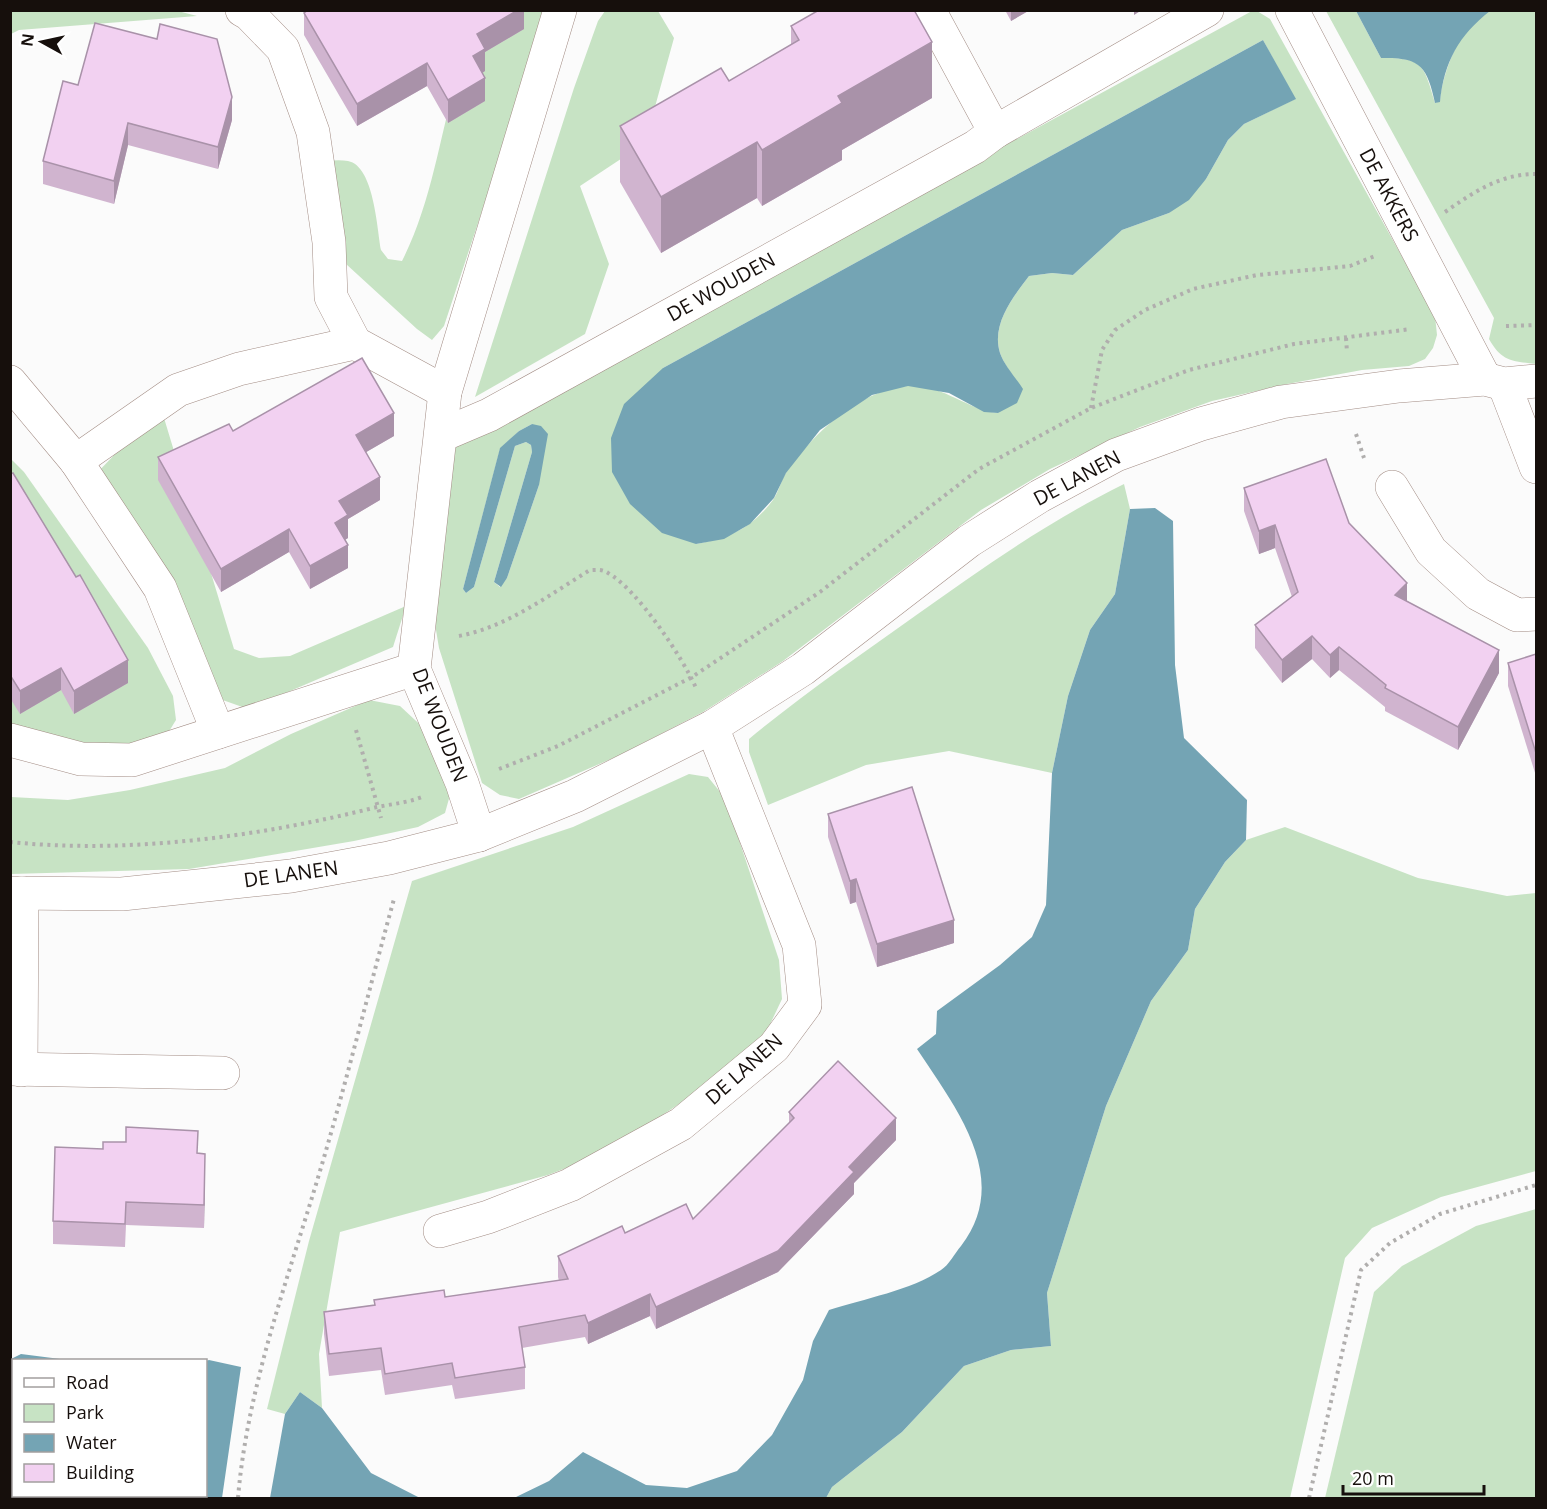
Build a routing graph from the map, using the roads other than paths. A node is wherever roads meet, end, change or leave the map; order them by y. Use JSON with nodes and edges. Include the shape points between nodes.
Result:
{"nodes":[{"id":1,"x":242,"y":10,"type":"edge"},
{"id":2,"x":560,"y":10,"type":"edge"},
{"id":3,"x":929,"y":10,"type":"edge"},
{"id":4,"x":1207,"y":10,"type":"edge"},
{"id":5,"x":1292,"y":10,"type":"edge"},
{"id":6,"x":995,"y":132,"type":"junction"},
{"id":7,"x":355,"y":343,"type":"junction"},
{"id":8,"x":1536,"y":381,"type":"edge"},
{"id":9,"x":10,"y":382,"type":"edge"},
{"id":10,"x":1495,"y":382,"type":"junction"},
{"id":11,"x":445,"y":392,"type":"junction"},
{"id":12,"x":442,"y":435,"type":"junction"},
{"id":13,"x":76,"y":461,"type":"junction"},
{"id":14,"x":1536,"y":467,"type":"edge"},
{"id":15,"x":1392,"y":487,"type":"dead end"},
{"id":16,"x":1536,"y":614,"type":"edge"},
{"id":17,"x":416,"y":656,"type":"junction"},
{"id":18,"x":712,"y":727,"type":"junction"},
{"id":19,"x":218,"y":732,"type":"junction"},
{"id":20,"x":10,"y":740,"type":"edge"},
{"id":21,"x":479,"y":835,"type":"junction"},
{"id":22,"x":16,"y":893,"type":"edge"},
{"id":23,"x":16,"y":1070,"type":"edge"},
{"id":24,"x":223,"y":1073,"type":"dead end"},
{"id":25,"x":440,"y":1231,"type":"dead end"}],
"edges":[{"from":1,"to":7,"type":"street","via":[[283,49],[313,132],[329,242],[331,297]]},
{"from":2,"to":11,"type":"street","name":"DE WOUDEN"},
{"from":3,"to":6,"type":"street"},
{"from":4,"to":6,"type":"street","name":"DE WOUDEN"},
{"from":5,"to":10,"type":"street","name":"DE AKKERS","via":[[1460,328]]},
{"from":6,"to":12,"type":"street","name":"DE WOUDEN","via":[[975,147],[510,404]]},
{"from":7,"to":11,"type":"street"},
{"from":7,"to":13,"type":"street","via":[[238,369],[178,390]]},
{"from":8,"to":10,"type":"street","name":"DE LANEN"},
{"from":9,"to":13,"type":"street"},
{"from":10,"to":14,"type":"street"},
{"from":10,"to":18,"type":"street","name":"DE LANEN","via":[[1399,386],[1281,402],[1201,424],[1116,456],[1040,496],[969,541],[803,669]]},
{"from":11,"to":12,"type":"street","name":"DE WOUDEN"},
{"from":12,"to":17,"type":"street","name":"DE WOUDEN"},
{"from":13,"to":19,"type":"street","via":[[160,588]]},
{"from":15,"to":16,"type":"street","via":[[1431,550],[1478,594],[1516,615]]},
{"from":17,"to":19,"type":"street","via":[[345,690]]},
{"from":17,"to":21,"type":"street","name":"DE WOUDEN"},
{"from":18,"to":21,"type":"street","name":"DE LANEN","via":[[575,796]]},
{"from":18,"to":25,"type":"street","name":"DE LANEN","via":[[799,945],[806,1005],[774,1047],[681,1124],[570,1185]]},
{"from":19,"to":20,"type":"street","via":[[132,760],[81,759]]},
{"from":21,"to":22,"type":"street","name":"DE LANEN","via":[[389,858],[291,876],[122,894]]},
{"from":22,"to":23,"type":"street","name":"DE LANEN"},
{"from":23,"to":24,"type":"street","name":"DE LANEN"}]}
